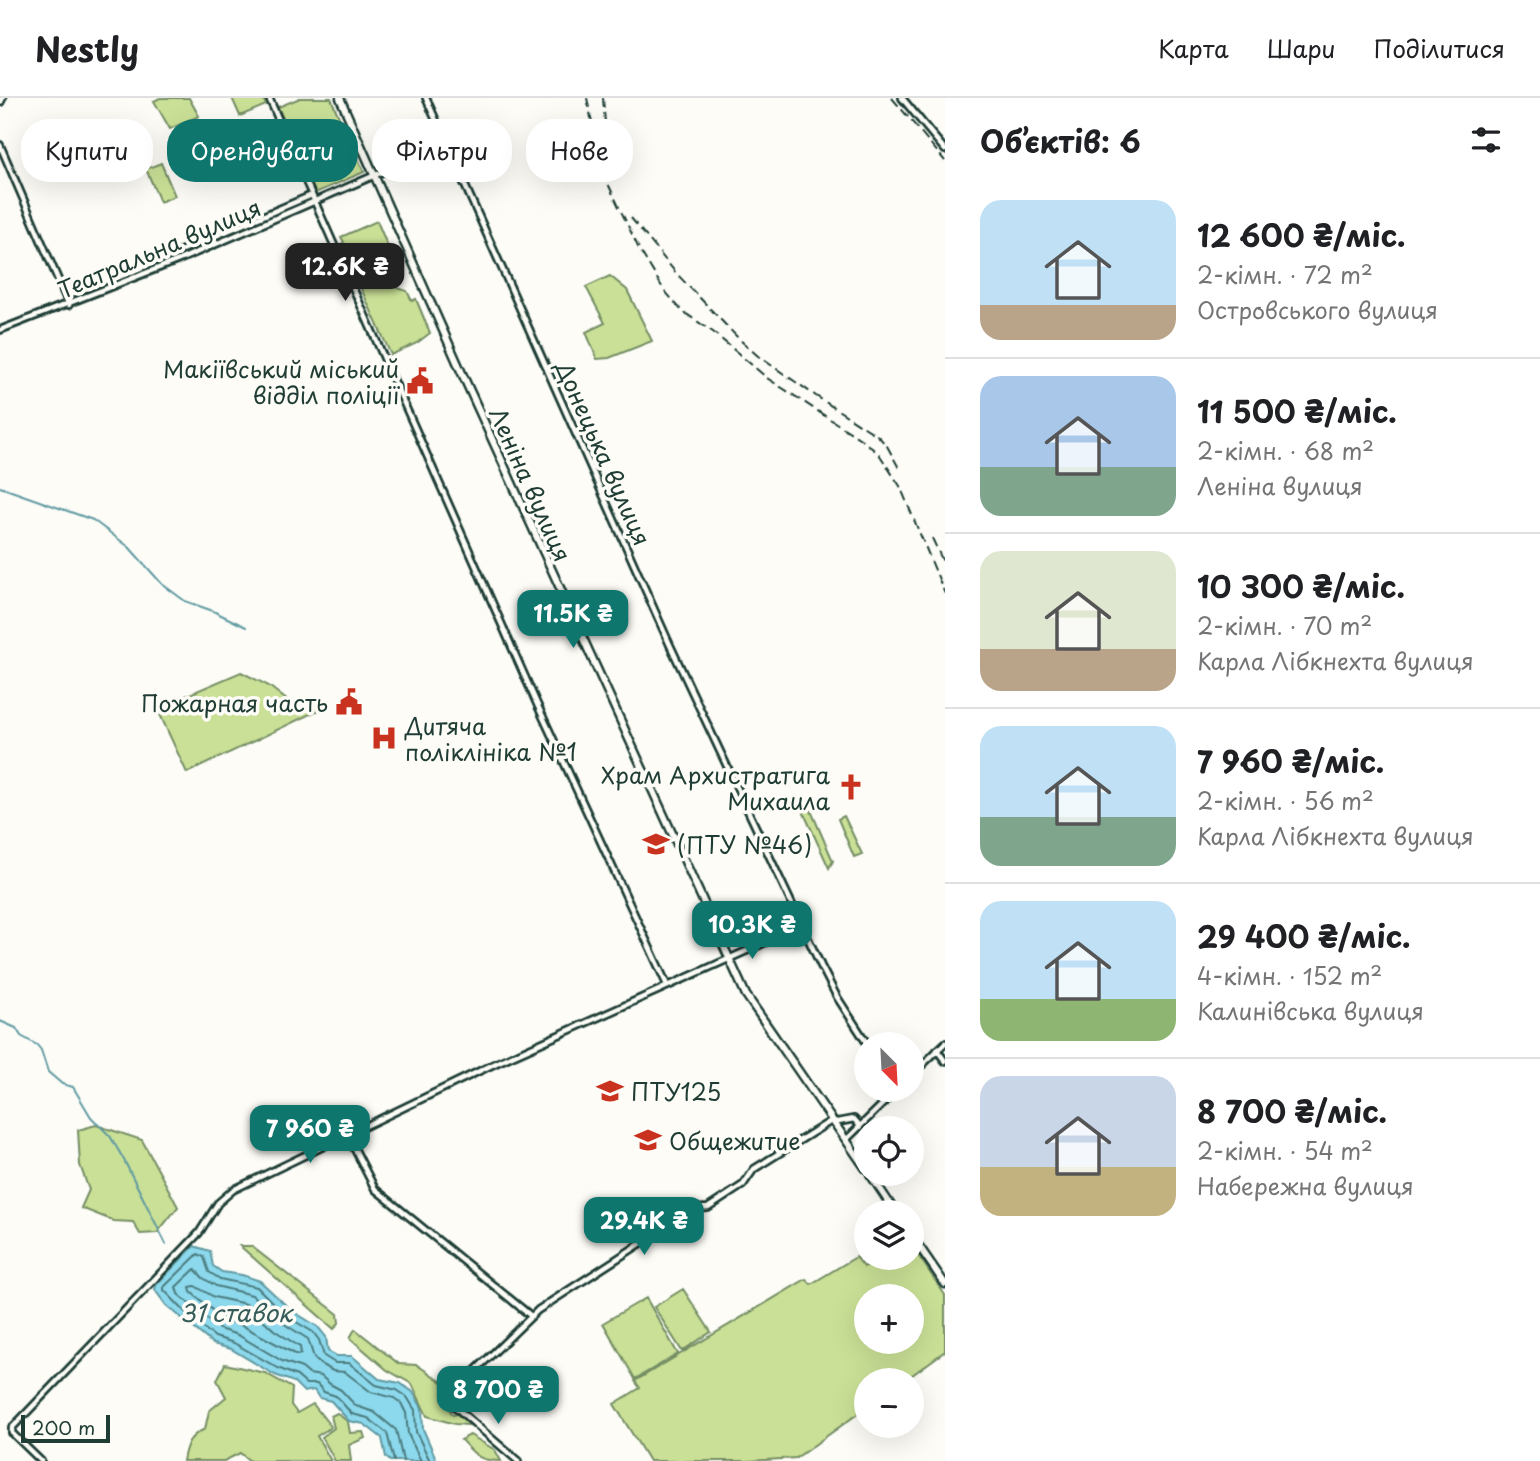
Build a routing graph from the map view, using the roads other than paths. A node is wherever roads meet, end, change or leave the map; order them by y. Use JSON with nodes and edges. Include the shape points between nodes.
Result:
{"nodes":[{"id":1,"x":269,"y":98,"type":"edge"},
{"id":2,"x":340,"y":98,"type":"edge"},
{"id":3,"x":426,"y":98,"type":"edge"},
{"id":4,"x":902,"y":98,"type":"edge"},
{"id":5,"x":436,"y":119,"type":"edge"},
{"id":6,"x":0,"y":145,"type":"edge"},
{"id":7,"x":945,"y":150,"type":"edge"},
{"id":8,"x":372,"y":170,"type":"edge"},
{"id":9,"x":372,"y":176,"type":"edge"},
{"id":10,"x":377,"y":182,"type":"edge"},
{"id":11,"x":464,"y":182,"type":"edge"},
{"id":12,"x":312,"y":195,"type":"junction"},
{"id":13,"x":315,"y":201,"type":"junction"},
{"id":14,"x":120,"y":277,"type":"dead end"},
{"id":15,"x":69,"y":305,"type":"junction"},
{"id":16,"x":0,"y":331,"type":"edge"},
{"id":17,"x":802,"y":926,"type":"junction"},
{"id":18,"x":727,"y":958,"type":"junction"},
{"id":19,"x":667,"y":985,"type":"junction"},
{"id":20,"x":860,"y":1032,"type":"edge"},
{"id":21,"x":945,"y":1043,"type":"edge"},
{"id":22,"x":937,"y":1050,"type":"junction"},
{"id":23,"x":945,"y":1061,"type":"edge"},
{"id":24,"x":924,"y":1063,"type":"edge"},
{"id":25,"x":884,"y":1102,"type":"edge"},
{"id":26,"x":870,"y":1116,"type":"edge"},
{"id":27,"x":854,"y":1119,"type":"edge"},
{"id":28,"x":831,"y":1121,"type":"junction"},
{"id":29,"x":854,"y":1132,"type":"edge"},
{"id":30,"x":347,"y":1134,"type":"junction"},
{"id":31,"x":846,"y":1140,"type":"junction"},
{"id":32,"x":854,"y":1152,"type":"edge"},
{"id":33,"x":924,"y":1253,"type":"edge"},
{"id":34,"x":945,"y":1284,"type":"edge"},
{"id":35,"x":531,"y":1316,"type":"junction"},
{"id":36,"x":41,"y":1461,"type":"edge"},
{"id":37,"x":518,"y":1461,"type":"edge"}],
"edges":[{"from":1,"to":12,"type":"street"},
{"from":2,"to":8,"type":"main road","name":"Леніна вулиця"},
{"from":3,"to":5,"type":"street","name":"Донецька вулиця"},
{"from":4,"to":7,"type":"street"},
{"from":6,"to":15,"type":"street"},
{"from":9,"to":13,"type":"street","name":"Театральна вулиця"},
{"from":10,"to":18,"type":"main road","name":"Леніна вулиця"},
{"from":11,"to":17,"type":"street","name":"Донецька вулиця","via":[[659,621]]},
{"from":12,"to":13,"type":"street"},
{"from":12,"to":14,"type":"street","name":"Театральна вулиця"},
{"from":13,"to":15,"type":"street","name":"Театральна вулиця"},
{"from":13,"to":19,"type":"street","via":[[537,704]]},
{"from":15,"to":16,"type":"street","name":"Театральна вулиця"},
{"from":17,"to":18,"type":"street"},
{"from":17,"to":20,"type":"street","name":"Донецька вулиця","via":[[837,997]]},
{"from":18,"to":19,"type":"street"},
{"from":18,"to":28,"type":"main road","name":"Леніна вулиця","via":[[746,995]]},
{"from":19,"to":30,"type":"street"},
{"from":21,"to":22,"type":"street"},
{"from":22,"to":23,"type":"street"},
{"from":22,"to":24,"type":"street"},
{"from":25,"to":26,"type":"street"},
{"from":27,"to":28,"type":"street"},
{"from":28,"to":31,"type":"main road","name":"Леніна вулиця"},
{"from":28,"to":35,"type":"street","via":[[754,1169],[743,1185],[708,1208],[694,1209]]},
{"from":29,"to":31,"type":"street"},
{"from":30,"to":35,"type":"street","via":[[375,1189]]},
{"from":30,"to":36,"type":"street","via":[[218,1203],[199,1233],[12,1428]]},
{"from":31,"to":32,"type":"main road","name":"Леніна вулиця"},
{"from":33,"to":34,"type":"main road"},
{"from":35,"to":37,"type":"street","via":[[450,1399]]}]}
